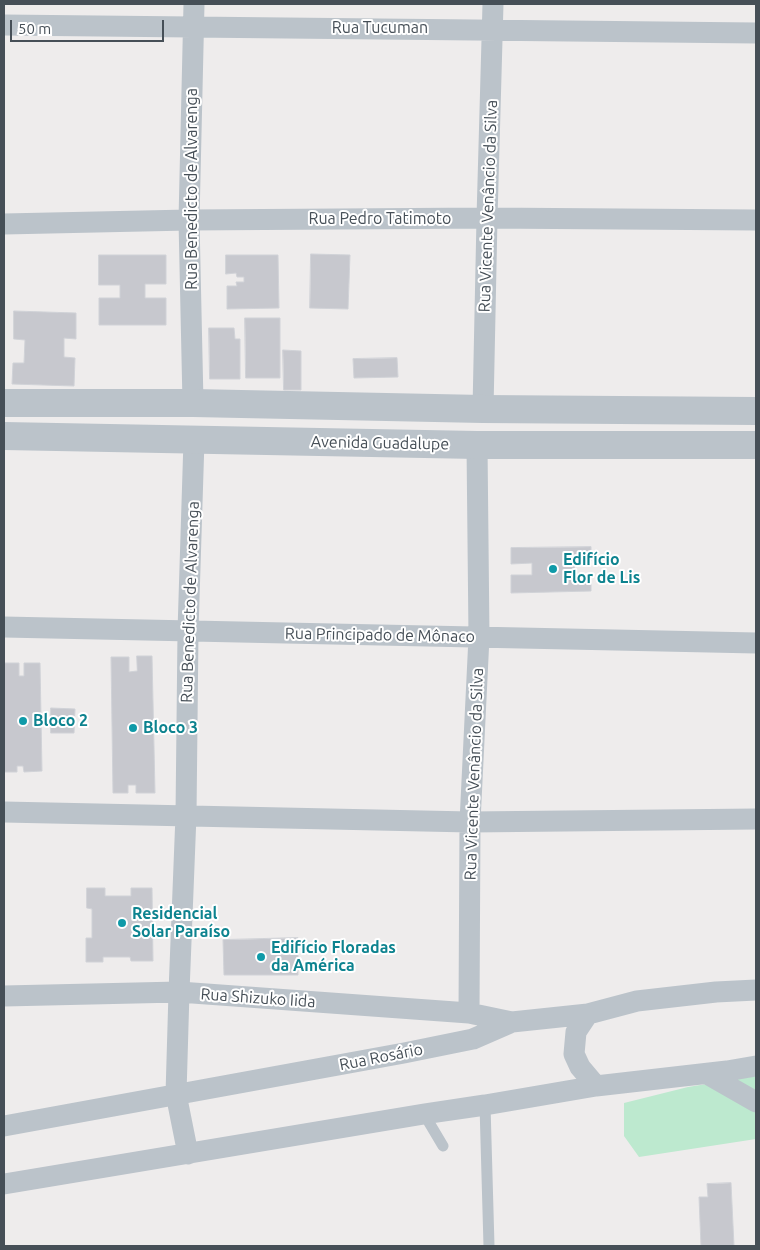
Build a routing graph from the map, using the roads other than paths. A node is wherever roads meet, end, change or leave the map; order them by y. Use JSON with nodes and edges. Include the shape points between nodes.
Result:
{"nodes":[{"id":1,"x":194,"y":4,"type":"edge"},
{"id":2,"x":493,"y":4,"type":"edge"},
{"id":3,"x":4,"y":25,"type":"edge"},
{"id":4,"x":194,"y":27,"type":"junction"},
{"id":5,"x":493,"y":29,"type":"junction"},
{"id":6,"x":756,"y":33,"type":"edge"},
{"id":7,"x":487,"y":218,"type":"junction"},
{"id":8,"x":189,"y":220,"type":"junction"},
{"id":9,"x":756,"y":220,"type":"edge"},
{"id":10,"x":4,"y":224,"type":"edge"},
{"id":11,"x":4,"y":403,"type":"edge"},
{"id":12,"x":193,"y":403,"type":"junction"},
{"id":13,"x":483,"y":409,"type":"junction"},
{"id":14,"x":756,"y":411,"type":"edge"},
{"id":15,"x":4,"y":436,"type":"edge"},
{"id":16,"x":194,"y":440,"type":"junction"},
{"id":17,"x":477,"y":445,"type":"junction"},
{"id":18,"x":756,"y":445,"type":"edge"},
{"id":19,"x":4,"y":627,"type":"edge"},
{"id":20,"x":188,"y":631,"type":"junction"},
{"id":21,"x":479,"y":637,"type":"junction"},
{"id":22,"x":756,"y":643,"type":"edge"},
{"id":23,"x":4,"y":812,"type":"edge"},
{"id":24,"x":186,"y":815,"type":"junction"},
{"id":25,"x":756,"y":819,"type":"edge"},
{"id":26,"x":470,"y":822,"type":"junction"},
{"id":27,"x":756,"y":990,"type":"edge"},
{"id":28,"x":178,"y":992,"type":"junction"},
{"id":29,"x":4,"y":996,"type":"edge"},
{"id":30,"x":469,"y":1013,"type":"junction"},
{"id":31,"x":588,"y":1014,"type":"junction"},
{"id":32,"x":512,"y":1022,"type":"junction"},
{"id":33,"x":756,"y":1066,"type":"edge"},
{"id":34,"x":707,"y":1074,"type":"junction"},
{"id":35,"x":596,"y":1086,"type":"junction"},
{"id":36,"x":176,"y":1094,"type":"junction"},
{"id":37,"x":756,"y":1102,"type":"edge"},
{"id":38,"x":485,"y":1106,"type":"junction"},
{"id":39,"x":424,"y":1114,"type":"junction"},
{"id":40,"x":4,"y":1126,"type":"edge"},
{"id":41,"x":443,"y":1146,"type":"dead end"},
{"id":42,"x":188,"y":1154,"type":"junction"},
{"id":43,"x":4,"y":1184,"type":"edge"},
{"id":44,"x":489,"y":1246,"type":"edge"}],
"edges":[{"from":1,"to":4,"type":"street","name":"Rua Benedicto de Alvarenga"},
{"from":2,"to":5,"type":"street","name":"Rua Vicente Venâncio da Silva"},
{"from":3,"to":4,"type":"street","name":"Rua Tucuman"},
{"from":4,"to":5,"type":"street","name":"Rua Tucuman"},
{"from":4,"to":8,"type":"street","name":"Rua Benedicto de Alvarenga"},
{"from":5,"to":6,"type":"street","name":"Rua Tucuman"},
{"from":5,"to":7,"type":"street","name":"Rua Vicente Venâncio da Silva"},
{"from":7,"to":8,"type":"street","name":"Rua Pedro Tatimoto"},
{"from":7,"to":9,"type":"street","name":"Rua Pedro Tatimoto"},
{"from":7,"to":13,"type":"street","name":"Rua Vicente Venâncio da Silva"},
{"from":8,"to":10,"type":"street","name":"Rua Pedro Tatimoto"},
{"from":8,"to":12,"type":"street","name":"Rua Benedicto de Alvarenga"},
{"from":11,"to":12,"type":"street"},
{"from":12,"to":13,"type":"street"},
{"from":13,"to":14,"type":"street"},
{"from":15,"to":16,"type":"street","name":"Avenida Guadalupe"},
{"from":16,"to":17,"type":"street","name":"Avenida Guadalupe"},
{"from":16,"to":20,"type":"street","name":"Rua Benedicto de Alvarenga"},
{"from":17,"to":18,"type":"street","name":"Avenida Guadalupe"},
{"from":17,"to":21,"type":"street","name":"Rua Vicente Venâncio da Silva"},
{"from":19,"to":20,"type":"street","name":"Rua Principado de Mônaco"},
{"from":20,"to":21,"type":"street","name":"Rua Principado de Mônaco"},
{"from":20,"to":24,"type":"street","name":"Rua Benedicto de Alvarenga"},
{"from":21,"to":22,"type":"street","name":"Rua Principado de Mônaco"},
{"from":21,"to":26,"type":"street","name":"Rua Vicente Venâncio da Silva"},
{"from":23,"to":24,"type":"street"},
{"from":24,"to":26,"type":"street"},
{"from":24,"to":28,"type":"street","name":"Rua Benedicto de Alvarenga"},
{"from":25,"to":26,"type":"street"},
{"from":26,"to":30,"type":"street","name":"Rua Vicente Venâncio da Silva"},
{"from":27,"to":31,"type":"street","name":"Rua Rosário","via":[[637,1001]]},
{"from":28,"to":29,"type":"street","name":"Rua Shizuko Iida"},
{"from":28,"to":30,"type":"street","name":"Rua Shizuko Iida"},
{"from":28,"to":36,"type":"street","name":"Rua Benedicto de Alvarenga"},
{"from":30,"to":32,"type":"street","name":"Rua Shizuko Iida"},
{"from":31,"to":32,"type":"street","name":"Rua Rosário"},
{"from":31,"to":35,"type":"street","via":[[576,1032],[574,1054]]},
{"from":32,"to":36,"type":"street","name":"Rua Rosário","via":[[473,1039]]},
{"from":33,"to":34,"type":"street"},
{"from":34,"to":35,"type":"street"},
{"from":34,"to":37,"type":"street"},
{"from":35,"to":38,"type":"street"},
{"from":36,"to":40,"type":"street","name":"Rua Rosário"},
{"from":36,"to":42,"type":"street","name":"Rua Benedicto de Alvarenga"},
{"from":38,"to":39,"type":"street"},
{"from":38,"to":44,"type":"lane"},
{"from":39,"to":41,"type":"lane"},
{"from":39,"to":42,"type":"street"},
{"from":42,"to":43,"type":"street"}]}
